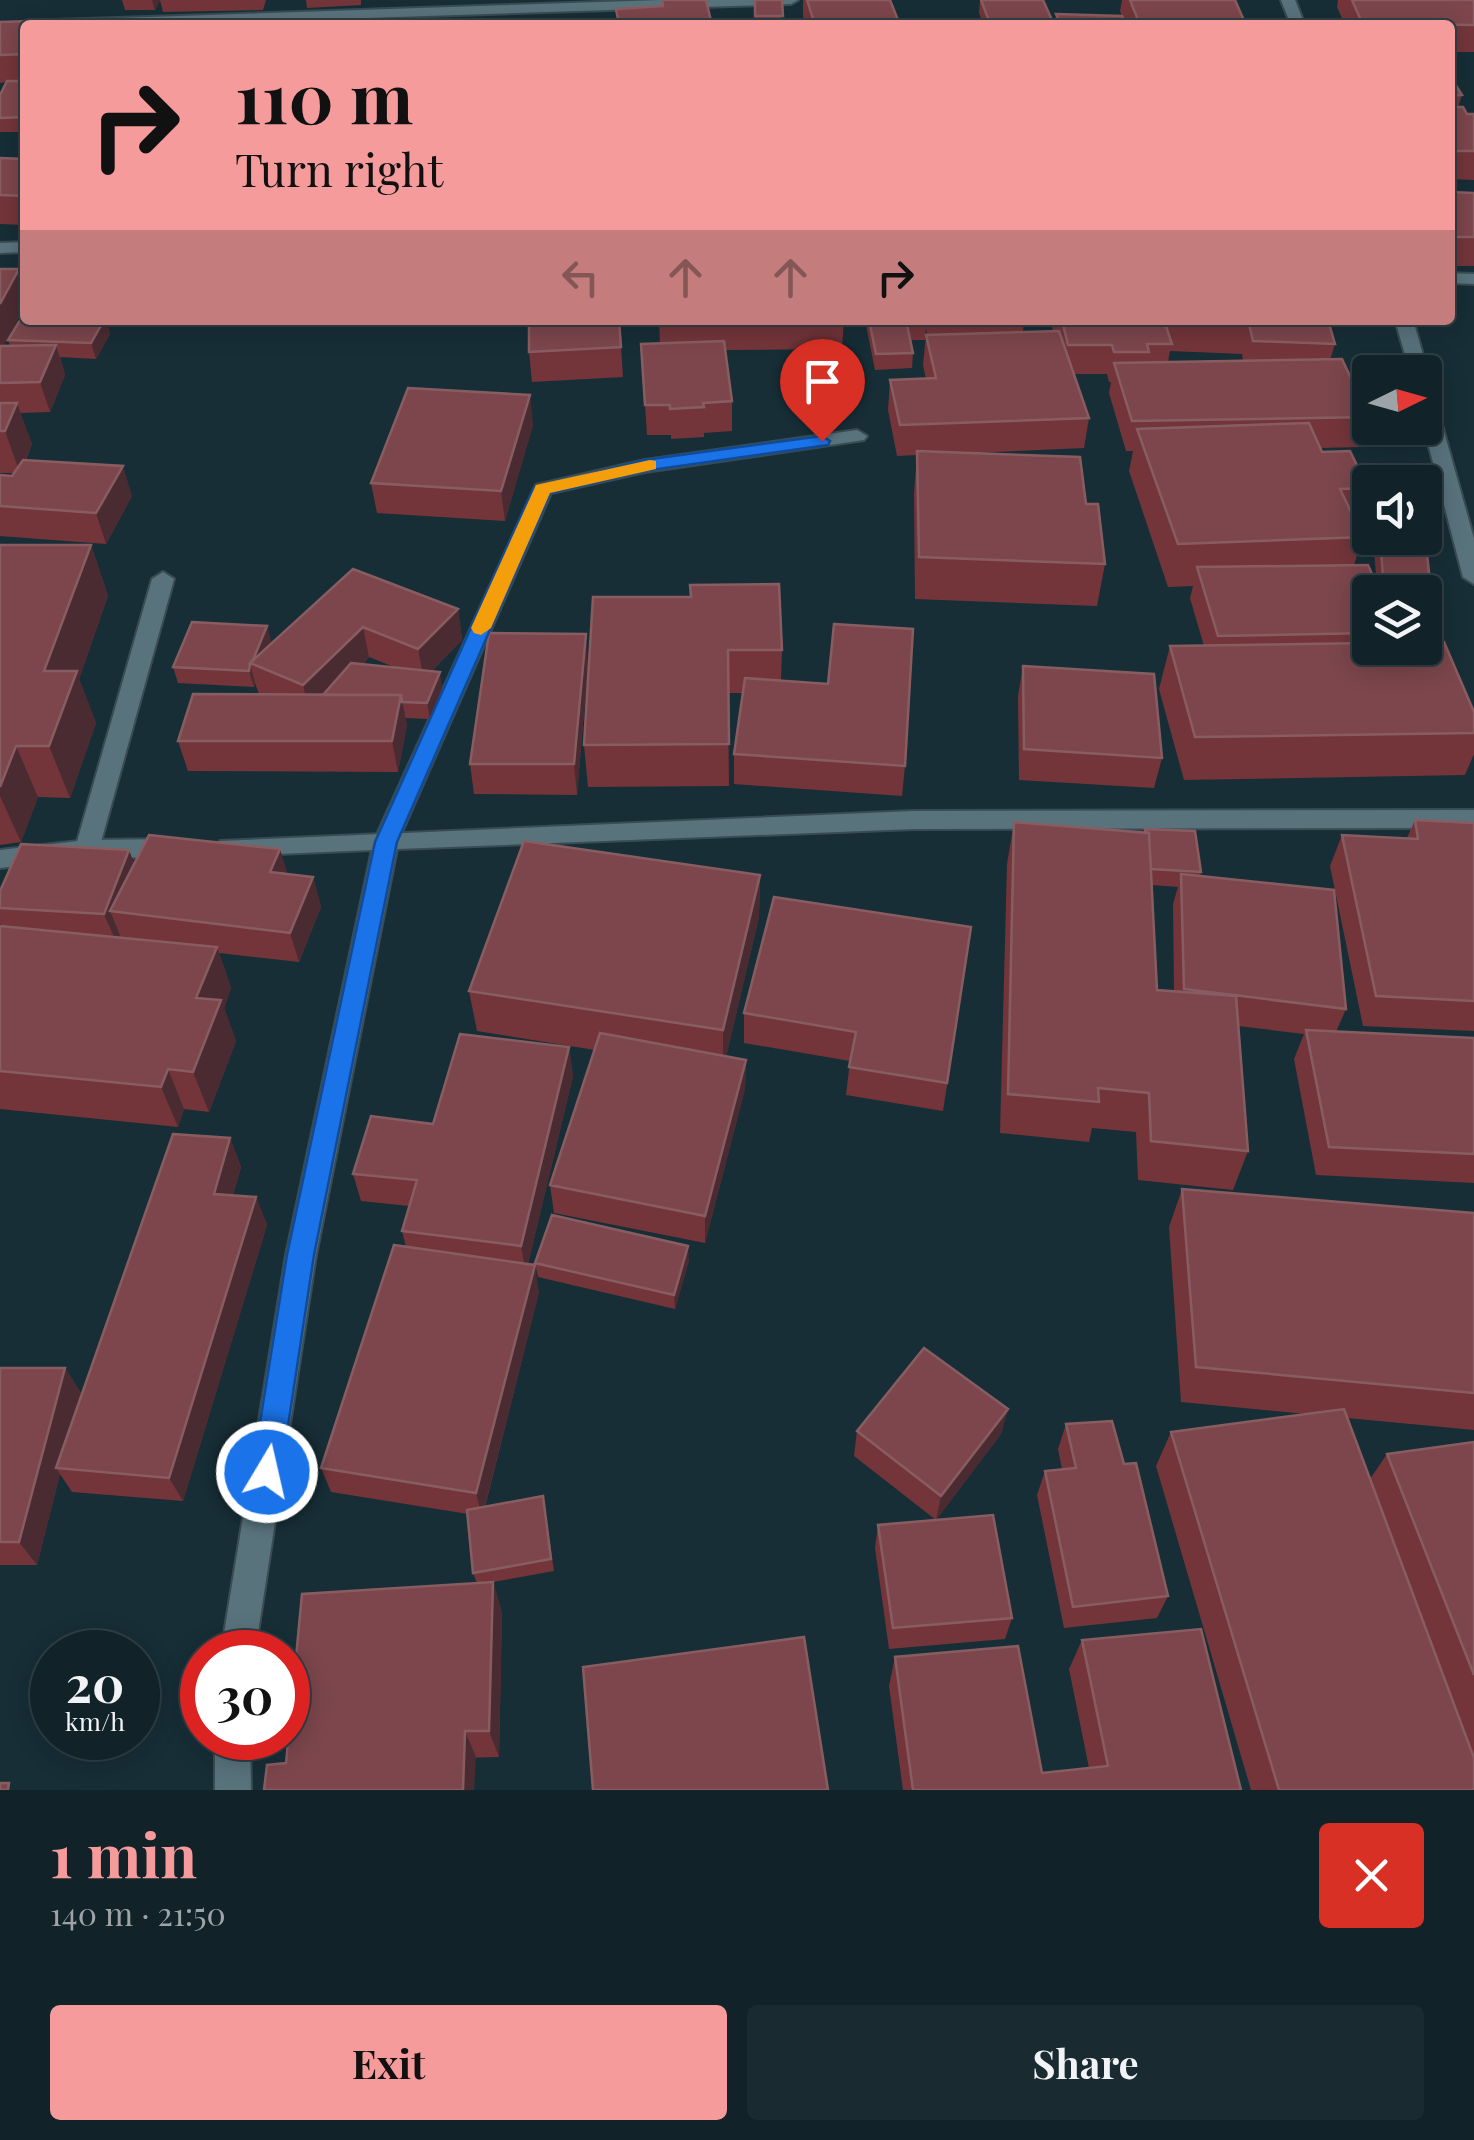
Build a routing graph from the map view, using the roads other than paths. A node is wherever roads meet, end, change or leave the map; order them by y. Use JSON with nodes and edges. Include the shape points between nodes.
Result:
{"nodes":[{"id":1,"x":791,"y":0,"type":"edge"},
{"id":2,"x":175,"y":20,"type":"edge"},
{"id":3,"x":1405,"y":325,"type":"edge"},
{"id":4,"x":1413,"y":355,"type":"edge"},
{"id":5,"x":857,"y":436,"type":"dead end"},
{"id":6,"x":1438,"y":445,"type":"edge"},
{"id":7,"x":1474,"y":577,"type":"edge"},
{"id":8,"x":163,"y":579,"type":"dead end"},
{"id":9,"x":1474,"y":819,"type":"edge"},
{"id":10,"x":386,"y":842,"type":"junction"},
{"id":11,"x":87,"y":849,"type":"junction"},
{"id":12,"x":0,"y":859,"type":"edge"},
{"id":13,"x":241,"y":1630,"type":"edge"},
{"id":14,"x":233,"y":1760,"type":"edge"},
{"id":15,"x":232,"y":1790,"type":"edge"}],
"edges":[{"from":1,"to":2,"type":"street"},
{"from":3,"to":4,"type":"street"},
{"from":5,"to":10,"type":"street","via":[[644,466],[542,489]]},
{"from":6,"to":7,"type":"street"},
{"from":8,"to":11,"type":"street"},
{"from":9,"to":10,"type":"street","via":[[914,820]]},
{"from":10,"to":11,"type":"street"},
{"from":10,"to":13,"type":"street","via":[[300,1255]]},
{"from":11,"to":12,"type":"street"},
{"from":14,"to":15,"type":"street"}]}
